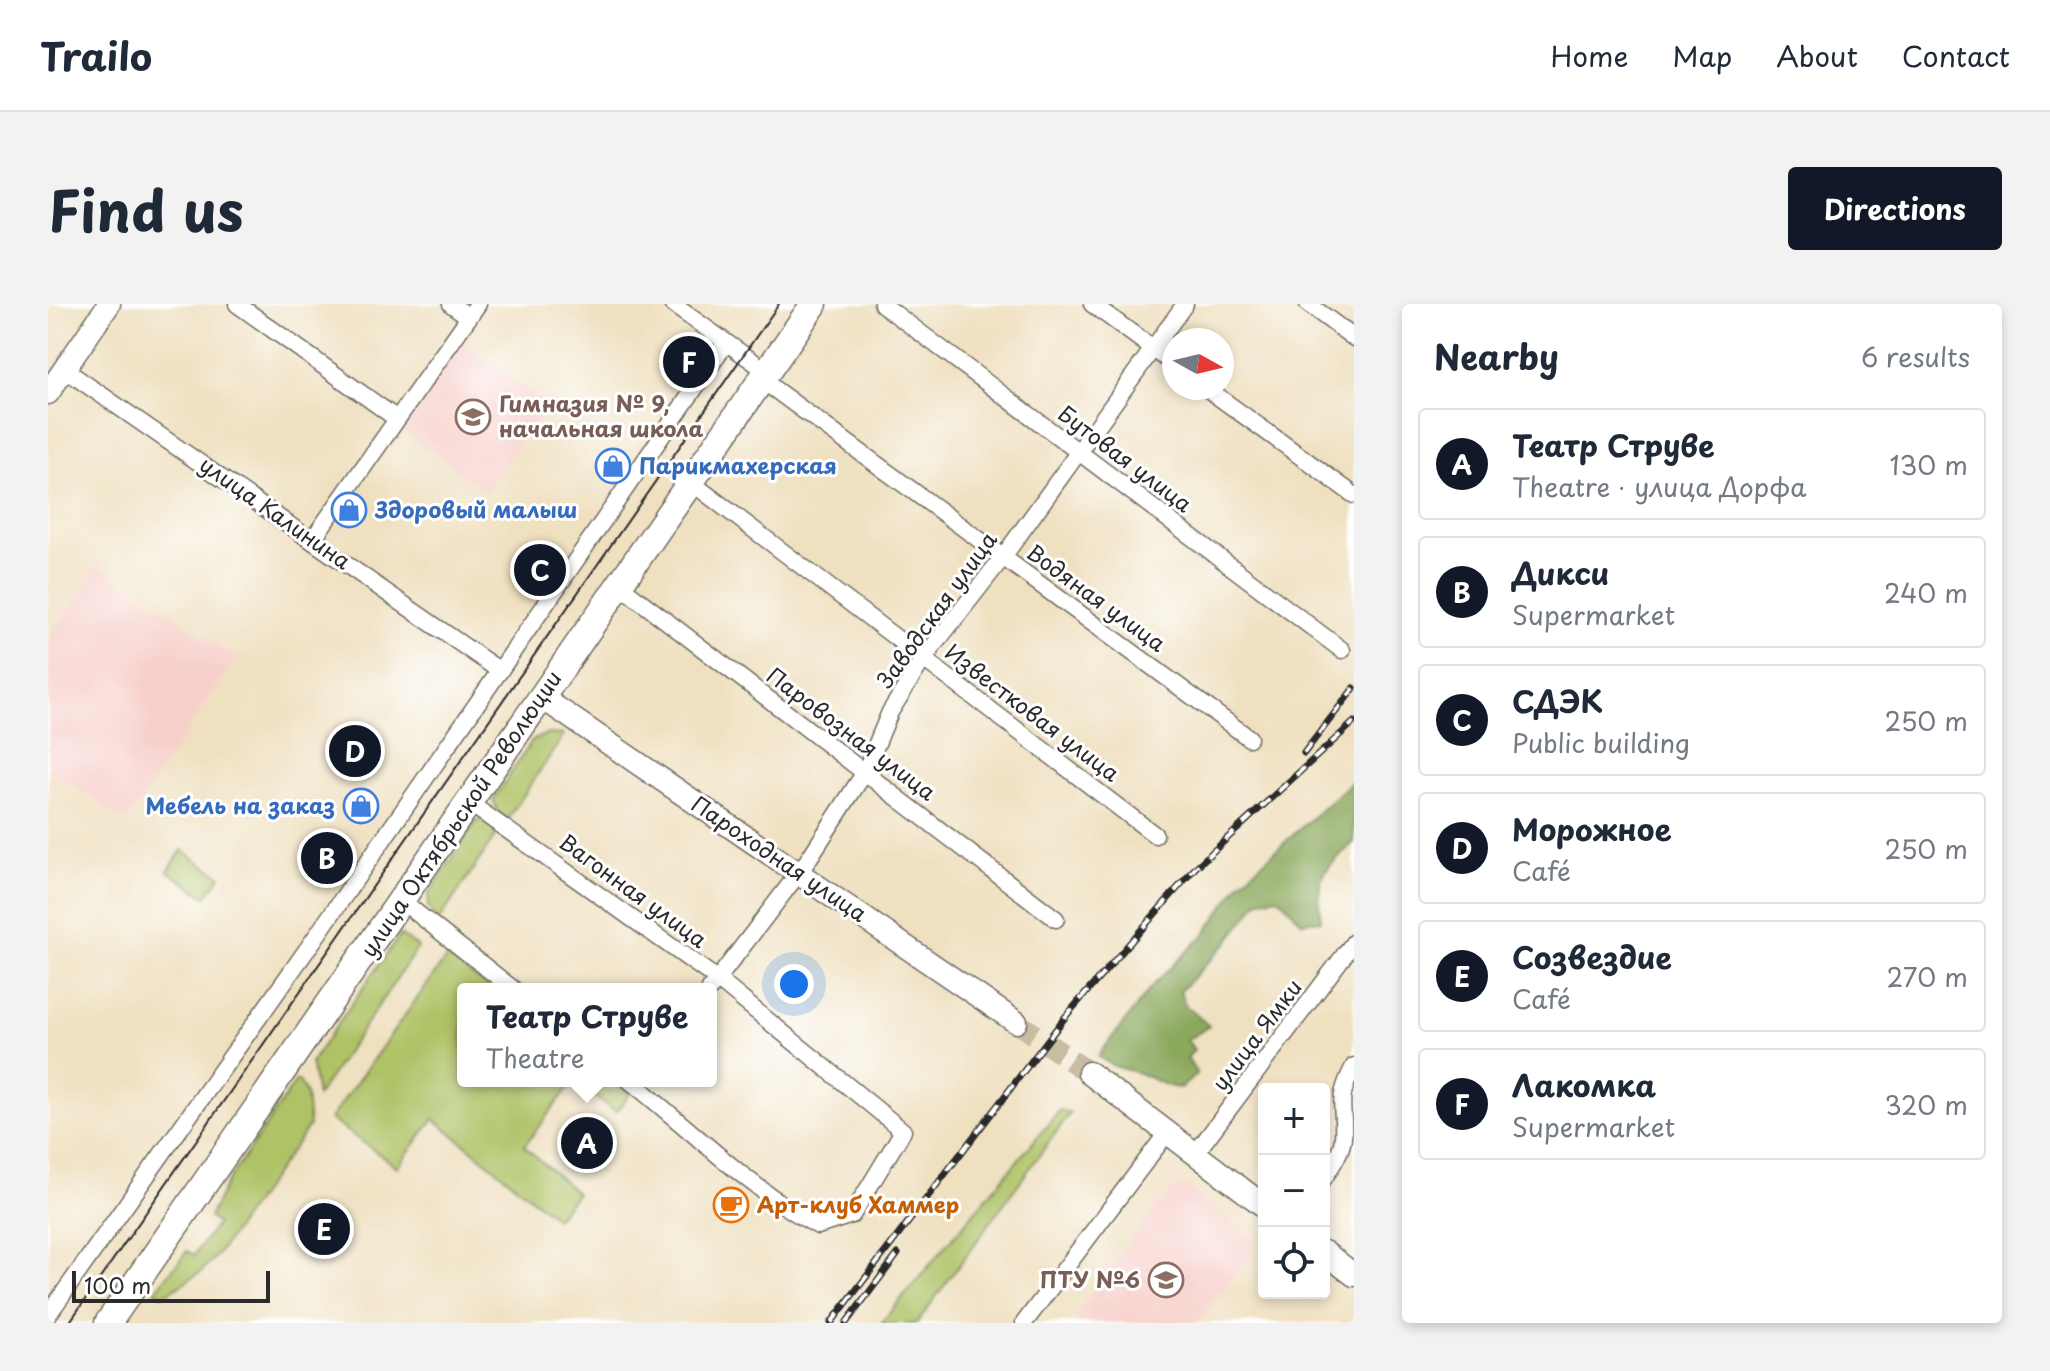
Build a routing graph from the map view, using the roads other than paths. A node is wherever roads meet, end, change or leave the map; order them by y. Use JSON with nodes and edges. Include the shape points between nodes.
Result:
{"nodes":[{"id":1,"x":109,"y":304,"type":"edge"},
{"id":2,"x":237,"y":304,"type":"edge"},
{"id":3,"x":451,"y":304,"type":"edge"},
{"id":4,"x":672,"y":304,"type":"edge"},
{"id":5,"x":814,"y":304,"type":"edge"},
{"id":6,"x":882,"y":304,"type":"edge"},
{"id":7,"x":1092,"y":304,"type":"edge"},
{"id":8,"x":1185,"y":304,"type":"edge"},
{"id":9,"x":1308,"y":304,"type":"edge"},
{"id":10,"x":473,"y":310,"type":"edge"},
{"id":11,"x":1354,"y":338,"type":"edge"},
{"id":12,"x":726,"y":343,"type":"junction"},
{"id":13,"x":1153,"y":349,"type":"junction"},
{"id":14,"x":1162,"y":355,"type":"edge"},
{"id":15,"x":56,"y":364,"type":"edge"},
{"id":16,"x":765,"y":376,"type":"junction"},
{"id":17,"x":48,"y":393,"type":"edge"},
{"id":18,"x":1223,"y":400,"type":"edge"},
{"id":19,"x":397,"y":419,"type":"junction"},
{"id":20,"x":1079,"y":451,"type":"junction"},
{"id":21,"x":691,"y":482,"type":"junction"},
{"id":22,"x":1354,"y":495,"type":"edge"},
{"id":23,"x":313,"y":539,"type":"junction"},
{"id":24,"x":1003,"y":557,"type":"junction"},
{"id":25,"x":618,"y":584,"type":"junction"},
{"id":26,"x":1342,"y":650,"type":"dead end"},
{"id":27,"x":924,"y":658,"type":"junction"},
{"id":28,"x":500,"y":671,"type":"junction"},
{"id":29,"x":541,"y":697,"type":"junction"},
{"id":30,"x":1249,"y":738,"type":"dead end"},
{"id":31,"x":865,"y":772,"type":"junction"},
{"id":32,"x":468,"y":802,"type":"junction"},
{"id":33,"x":1155,"y":835,"type":"dead end"},
{"id":34,"x":800,"y":873,"type":"junction"},
{"id":35,"x":403,"y":902,"type":"junction"},
{"id":36,"x":1056,"y":919,"type":"dead end"},
{"id":37,"x":1354,"y":942,"type":"edge"},
{"id":38,"x":505,"y":983,"type":"edge"},
{"id":39,"x":712,"y":983,"type":"edge"},
{"id":40,"x":714,"y":983,"type":"edge"},
{"id":41,"x":717,"y":987,"type":"edge"},
{"id":42,"x":1016,"y":1022,"type":"tunnel mouth"},
{"id":43,"x":1354,"y":1066,"type":"edge"},
{"id":44,"x":1089,"y":1073,"type":"tunnel mouth"},
{"id":45,"x":641,"y":1087,"type":"edge"},
{"id":46,"x":1167,"y":1133,"type":"junction"},
{"id":47,"x":1195,"y":1154,"type":"junction"},
{"id":48,"x":1330,"y":1166,"type":"edge"},
{"id":49,"x":1258,"y":1201,"type":"edge"},
{"id":50,"x":1330,"y":1257,"type":"edge"},
{"id":51,"x":1354,"y":1275,"type":"edge"},
{"id":52,"x":48,"y":1315,"type":"edge"},
{"id":53,"x":108,"y":1323,"type":"edge"},
{"id":54,"x":1024,"y":1323,"type":"edge"}],
"edges":[{"from":1,"to":15,"type":"main road"},
{"from":2,"to":19,"type":"street"},
{"from":3,"to":10,"type":"street"},
{"from":4,"to":12,"type":"street","name":"Водяная улица"},
{"from":5,"to":16,"type":"main road","name":"улица Октябрьской Революции"},
{"from":6,"to":20,"type":"street","name":"Бутовая улица"},
{"from":7,"to":13,"type":"street"},
{"from":8,"to":13,"type":"street","name":"Заводская улица"},
{"from":9,"to":11,"type":"street"},
{"from":10,"to":19,"type":"street"},
{"from":12,"to":16,"type":"street","name":"Водяная улица"},
{"from":12,"to":28,"type":"street"},
{"from":13,"to":14,"type":"street"},
{"from":13,"to":20,"type":"street","name":"Заводская улица"},
{"from":15,"to":17,"type":"main road"},
{"from":15,"to":23,"type":"street","name":"улица Калинина"},
{"from":16,"to":21,"type":"main road","name":"улица Октябрьской Революции"},
{"from":16,"to":24,"type":"street","name":"Водяная улица"},
{"from":18,"to":22,"type":"street"},
{"from":19,"to":23,"type":"street"},
{"from":20,"to":24,"type":"street","name":"Заводская улица"},
{"from":20,"to":26,"type":"street","name":"Бутовая улица"},
{"from":21,"to":25,"type":"main road","name":"улица Октябрьской Революции"},
{"from":21,"to":27,"type":"street","name":"Известковая улица"},
{"from":23,"to":28,"type":"street","name":"улица Калинина"},
{"from":24,"to":27,"type":"street","name":"Заводская улица"},
{"from":24,"to":30,"type":"street","name":"Водяная улица"},
{"from":25,"to":29,"type":"main road","name":"улица Октябрьской Революции"},
{"from":25,"to":31,"type":"street","name":"Паровозная улица"},
{"from":27,"to":31,"type":"street","name":"Заводская улица","via":[[890,712]]},
{"from":27,"to":33,"type":"street","name":"Известковая улица"},
{"from":28,"to":52,"type":"street"},
{"from":29,"to":32,"type":"main road","name":"улица Октябрьской Революции"},
{"from":29,"to":34,"type":"main road","name":"Пароходная улица"},
{"from":31,"to":34,"type":"street","name":"Заводская улица"},
{"from":31,"to":36,"type":"street","name":"Паровозная улица"},
{"from":32,"to":35,"type":"main road","name":"улица Октябрьской Революции"},
{"from":32,"to":39,"type":"street","name":"Вагонная улица"},
{"from":34,"to":40,"type":"street","name":"Заводская улица"},
{"from":34,"to":42,"type":"main road","name":"Пароходная улица"},
{"from":35,"to":38,"type":"street"},
{"from":35,"to":53,"type":"main road","name":"улица Октябрьской Революции"},
{"from":37,"to":47,"type":"street","name":"улица Ямки"},
{"from":41,"to":45,"type":"street","name":"Вагонная улица","via":[[903,1131],[852,1215],[818,1226],[793,1213]]},
{"from":43,"to":48,"type":"street","via":[[1341,1098],[1343,1140]]},
{"from":44,"to":46,"type":"main road"},
{"from":46,"to":47,"type":"main road"},
{"from":46,"to":54,"type":"street"},
{"from":47,"to":49,"type":"main road"},
{"from":50,"to":51,"type":"main road"}]}
